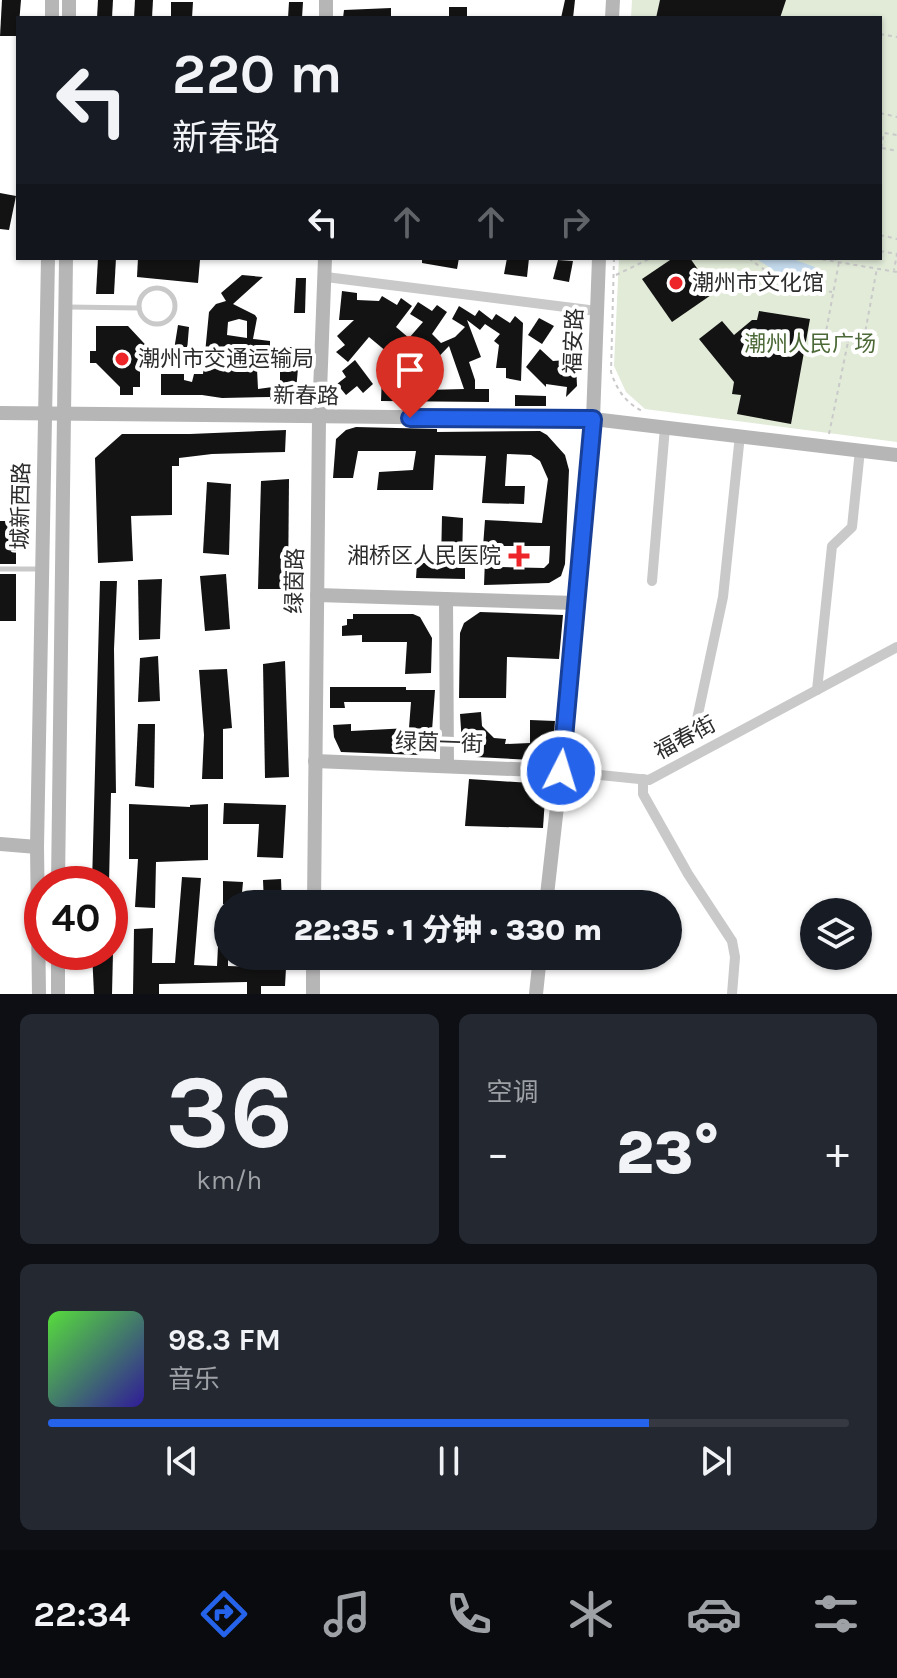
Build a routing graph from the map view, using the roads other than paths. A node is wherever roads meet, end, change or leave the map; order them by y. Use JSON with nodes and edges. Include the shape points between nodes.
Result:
{"nodes":[{"id":1,"x":48,"y":260,"type":"edge"},
{"id":2,"x":66,"y":260,"type":"edge"},
{"id":3,"x":325,"y":260,"type":"edge"},
{"id":4,"x":599,"y":260,"type":"edge"},
{"id":5,"x":326,"y":277,"type":"junction"},
{"id":6,"x":66,"y":307,"type":"junction"},
{"id":7,"x":139,"y":308,"type":"junction"},
{"id":8,"x":597,"y":311,"type":"junction"},
{"id":9,"x":0,"y":413,"type":"edge"},
{"id":10,"x":44,"y":413,"type":"junction"},
{"id":11,"x":65,"y":415,"type":"junction"},
{"id":12,"x":319,"y":418,"type":"junction"},
{"id":13,"x":593,"y":419,"type":"junction"},
{"id":14,"x":665,"y":427,"type":"junction"},
{"id":15,"x":740,"y":435,"type":"junction"},
{"id":16,"x":860,"y":450,"type":"junction"},
{"id":17,"x":897,"y":455,"type":"edge"},
{"id":18,"x":0,"y":569,"type":"edge"},
{"id":19,"x":42,"y":569,"type":"junction"},
{"id":20,"x":652,"y":581,"type":"dead end"},
{"id":21,"x":317,"y":595,"type":"junction"},
{"id":22,"x":446,"y":599,"type":"junction"},
{"id":23,"x":576,"y":603,"type":"junction"},
{"id":24,"x":897,"y":647,"type":"edge"},
{"id":25,"x":817,"y":690,"type":"junction"},
{"id":26,"x":697,"y":719,"type":"dead end"},
{"id":27,"x":315,"y":761,"type":"junction"},
{"id":28,"x":447,"y":765,"type":"junction"},
{"id":29,"x":561,"y":771,"type":"junction"},
{"id":30,"x":643,"y":779,"type":"junction"},
{"id":31,"x":0,"y":844,"type":"edge"},
{"id":32,"x":37,"y":847,"type":"junction"},
{"id":33,"x":58,"y":866,"type":"edge"},
{"id":34,"x":314,"y":890,"type":"edge"},
{"id":35,"x":548,"y":890,"type":"edge"},
{"id":36,"x":58,"y":970,"type":"edge"},
{"id":37,"x":313,"y":970,"type":"edge"},
{"id":38,"x":539,"y":970,"type":"edge"},
{"id":39,"x":39,"y":994,"type":"edge"},
{"id":40,"x":58,"y":994,"type":"edge"},
{"id":41,"x":313,"y":994,"type":"edge"},
{"id":42,"x":536,"y":994,"type":"edge"},
{"id":43,"x":732,"y":994,"type":"edge"}],
"edges":[{"from":1,"to":10,"type":"street","name":"城新西路"},
{"from":2,"to":6,"type":"street","name":"城新西路"},
{"from":3,"to":5,"type":"street","name":"绿茵路"},
{"from":4,"to":8,"type":"street","name":"福安路"},
{"from":5,"to":8,"type":"street"},
{"from":5,"to":12,"type":"street","name":"绿茵路"},
{"from":6,"to":7,"type":"lane"},
{"from":6,"to":11,"type":"street","name":"城新西路"},
{"from":7,"to":7,"type":"lane","via":[[150,289],[167,291],[174,300],[171,317],[161,324],[144,319]]},
{"from":8,"to":13,"type":"street","name":"福安路"},
{"from":9,"to":10,"type":"street","name":"新春路"},
{"from":10,"to":11,"type":"street","name":"新春路"},
{"from":10,"to":19,"type":"street","name":"城新西路"},
{"from":11,"to":12,"type":"street","name":"新春路"},
{"from":11,"to":33,"type":"street","name":"城新西路"},
{"from":12,"to":13,"type":"street","name":"新春路"},
{"from":12,"to":21,"type":"street","name":"绿茵路"},
{"from":13,"to":14,"type":"street","name":"新春路"},
{"from":13,"to":23,"type":"street","name":"福安路"},
{"from":14,"to":15,"type":"street","name":"新春路"},
{"from":14,"to":20,"type":"street"},
{"from":15,"to":16,"type":"street","name":"新春路"},
{"from":15,"to":26,"type":"street","via":[[723,597]]},
{"from":16,"to":17,"type":"street","name":"新春路"},
{"from":16,"to":25,"type":"street","via":[[852,527],[832,546]]},
{"from":18,"to":19,"type":"lane"},
{"from":19,"to":32,"type":"street","name":"城新西路"},
{"from":21,"to":22,"type":"street"},
{"from":21,"to":27,"type":"street","name":"绿茵路"},
{"from":22,"to":23,"type":"street"},
{"from":22,"to":28,"type":"street"},
{"from":23,"to":29,"type":"street","name":"福安路"},
{"from":24,"to":25,"type":"street","name":"福春街"},
{"from":25,"to":30,"type":"street","name":"福春街"},
{"from":27,"to":28,"type":"street","name":"绿茵一街"},
{"from":27,"to":34,"type":"street","name":"绿茵路"},
{"from":28,"to":29,"type":"street","name":"绿茵一街"},
{"from":29,"to":30,"type":"street","name":"福春街"},
{"from":29,"to":35,"type":"street","name":"福安路"},
{"from":30,"to":43,"type":"street","via":[[643,794],[732,941]]},
{"from":31,"to":32,"type":"street"},
{"from":32,"to":39,"type":"street","name":"城新西路"},
{"from":36,"to":40,"type":"street"},
{"from":37,"to":41,"type":"street"},
{"from":38,"to":42,"type":"street"}]}
